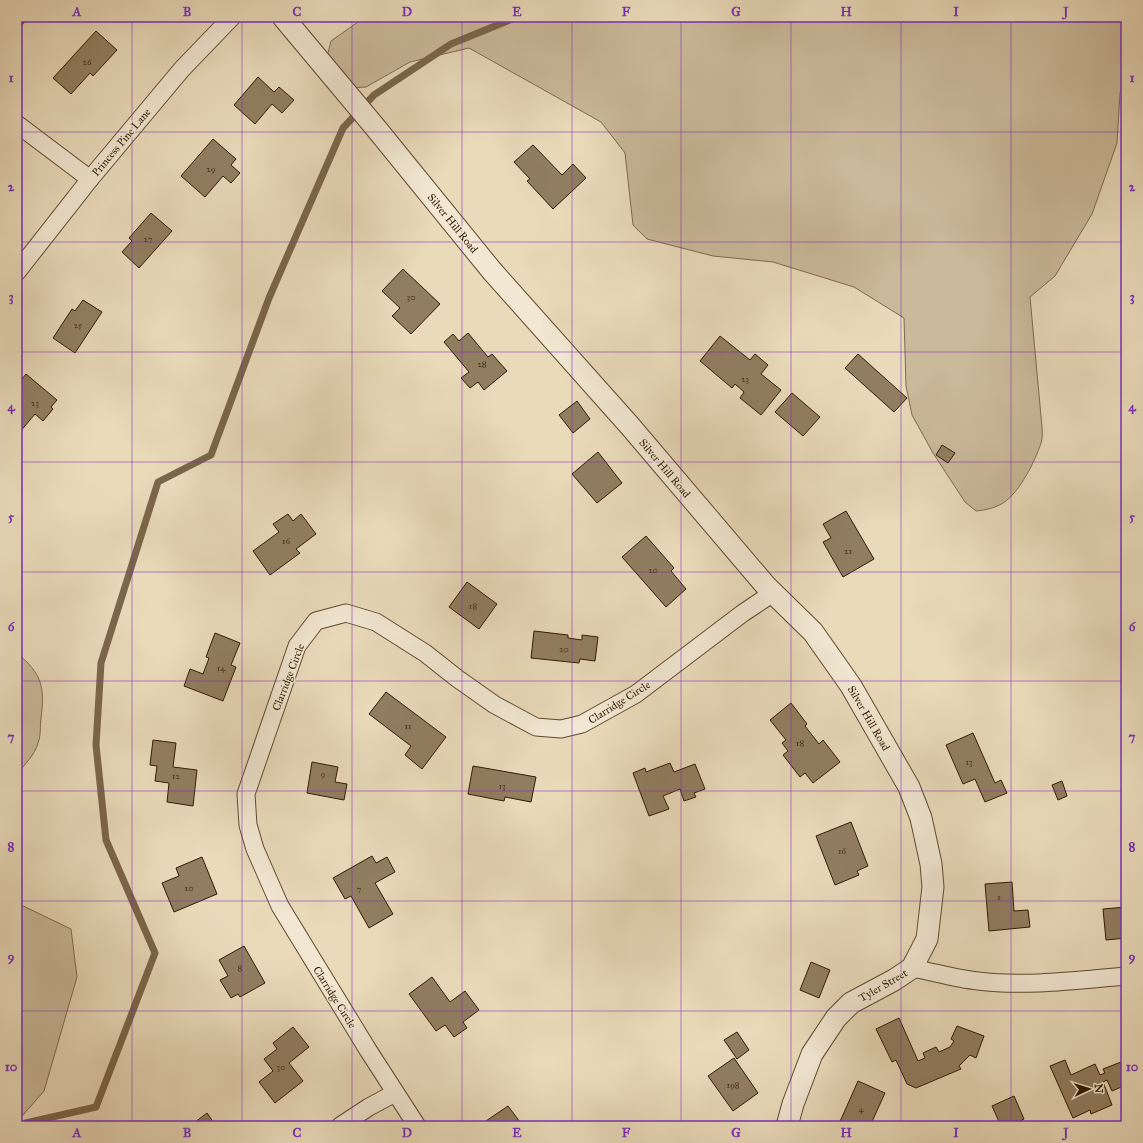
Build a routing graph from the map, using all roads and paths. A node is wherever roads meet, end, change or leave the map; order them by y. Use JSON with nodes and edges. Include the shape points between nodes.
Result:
{"nodes":[{"id":1,"x":232,"y":17,"type":"edge"},
{"id":2,"x":283,"y":17,"type":"edge"},
{"id":3,"x":17,"y":124,"type":"edge"},
{"id":4,"x":90,"y":179,"type":"junction"},
{"id":5,"x":17,"y":272,"type":"edge"},
{"id":6,"x":773,"y":593,"type":"junction"},
{"id":7,"x":912,"y":968,"type":"junction"},
{"id":8,"x":1126,"y":976,"type":"edge"},
{"id":9,"x":395,"y":1093,"type":"junction"},
{"id":10,"x":340,"y":1126,"type":"edge"},
{"id":11,"x":417,"y":1126,"type":"edge"},
{"id":12,"x":787,"y":1126,"type":"edge"}],
"edges":[{"from":1,"to":4,"type":"street","name":"Princess Pine Lane","via":[[182,69]]},
{"from":2,"to":6,"type":"street","name":"Silver Hill Road","via":[[492,271],[630,426]]},
{"from":3,"to":4,"type":"street"},
{"from":4,"to":5,"type":"street","name":"Princess Pine Lane"},
{"from":6,"to":7,"type":"street","name":"Silver Hill Road","via":[[813,632],[851,686],[909,787],[921,818],[933,887],[926,939]]},
{"from":6,"to":9,"type":"street","name":"Clarridge Circle","via":[[742,613],[636,694],[582,724],[561,729],[536,727],[495,705],[425,652],[376,622],[346,613],[316,621],[297,646],[246,794],[248,825],[280,906]]},
{"from":7,"to":8,"type":"street","name":"Tyler Street","via":[[978,981],[1009,983]]},
{"from":7,"to":12,"type":"street","name":"Tyler Street","via":[[851,1003],[836,1018],[812,1054]]},
{"from":9,"to":10,"type":"street"},
{"from":9,"to":11,"type":"street","name":"Clarridge Circle"}]}
